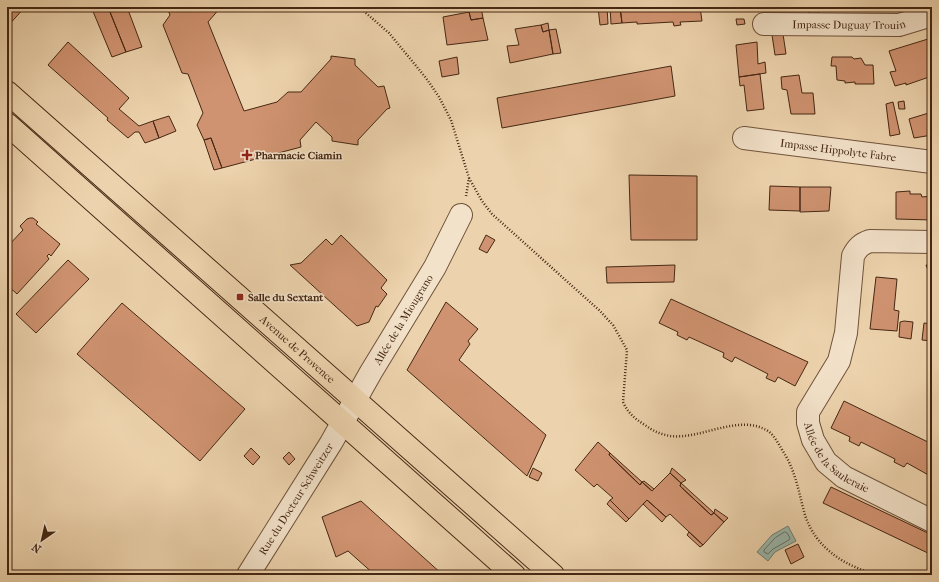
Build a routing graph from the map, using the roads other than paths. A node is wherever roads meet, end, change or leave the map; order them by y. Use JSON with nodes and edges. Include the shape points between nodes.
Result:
{"nodes":[{"id":1,"x":932,"y":15,"type":"edge"},
{"id":2,"x":764,"y":24,"type":"dead end"},
{"id":3,"x":7,"y":92,"type":"edge"},
{"id":4,"x":7,"y":124,"type":"edge"},
{"id":5,"x":744,"y":138,"type":"dead end"},
{"id":6,"x":932,"y":162,"type":"edge"},
{"id":7,"x":461,"y":215,"type":"dead end"},
{"id":8,"x":932,"y":242,"type":"edge"},
{"id":9,"x":354,"y":400,"type":"junction"},
{"id":10,"x":343,"y":422,"type":"junction"},
{"id":11,"x":932,"y":521,"type":"edge"},
{"id":12,"x":248,"y":575,"type":"edge"},
{"id":13,"x":514,"y":575,"type":"edge"},
{"id":14,"x":553,"y":575,"type":"edge"}],
"edges":[{"from":1,"to":2,"type":"street","name":"Impasse Duguay Trouin","via":[[899,25]]},
{"from":3,"to":9,"type":"main road","name":"Avenue de Provence"},
{"from":4,"to":10,"type":"main road"},
{"from":5,"to":6,"type":"street","name":"Impasse Hippolyte Fabre"},
{"from":7,"to":9,"type":"street","name":"Allée de la Miougrano","via":[[435,266]]},
{"from":8,"to":11,"type":"street","name":"Allée de la Sauleraie","via":[[870,241],[857,248],[853,256],[846,333],[839,361],[808,412],[813,440],[826,462],[844,478]]},
{"from":9,"to":10,"type":"street","name":"Allée de la Miougrano"},
{"from":9,"to":14,"type":"main road","name":"Avenue de Provence"},
{"from":10,"to":12,"type":"street","name":"Rue du Docteur Schweitzer"},
{"from":10,"to":13,"type":"main road"}]}
